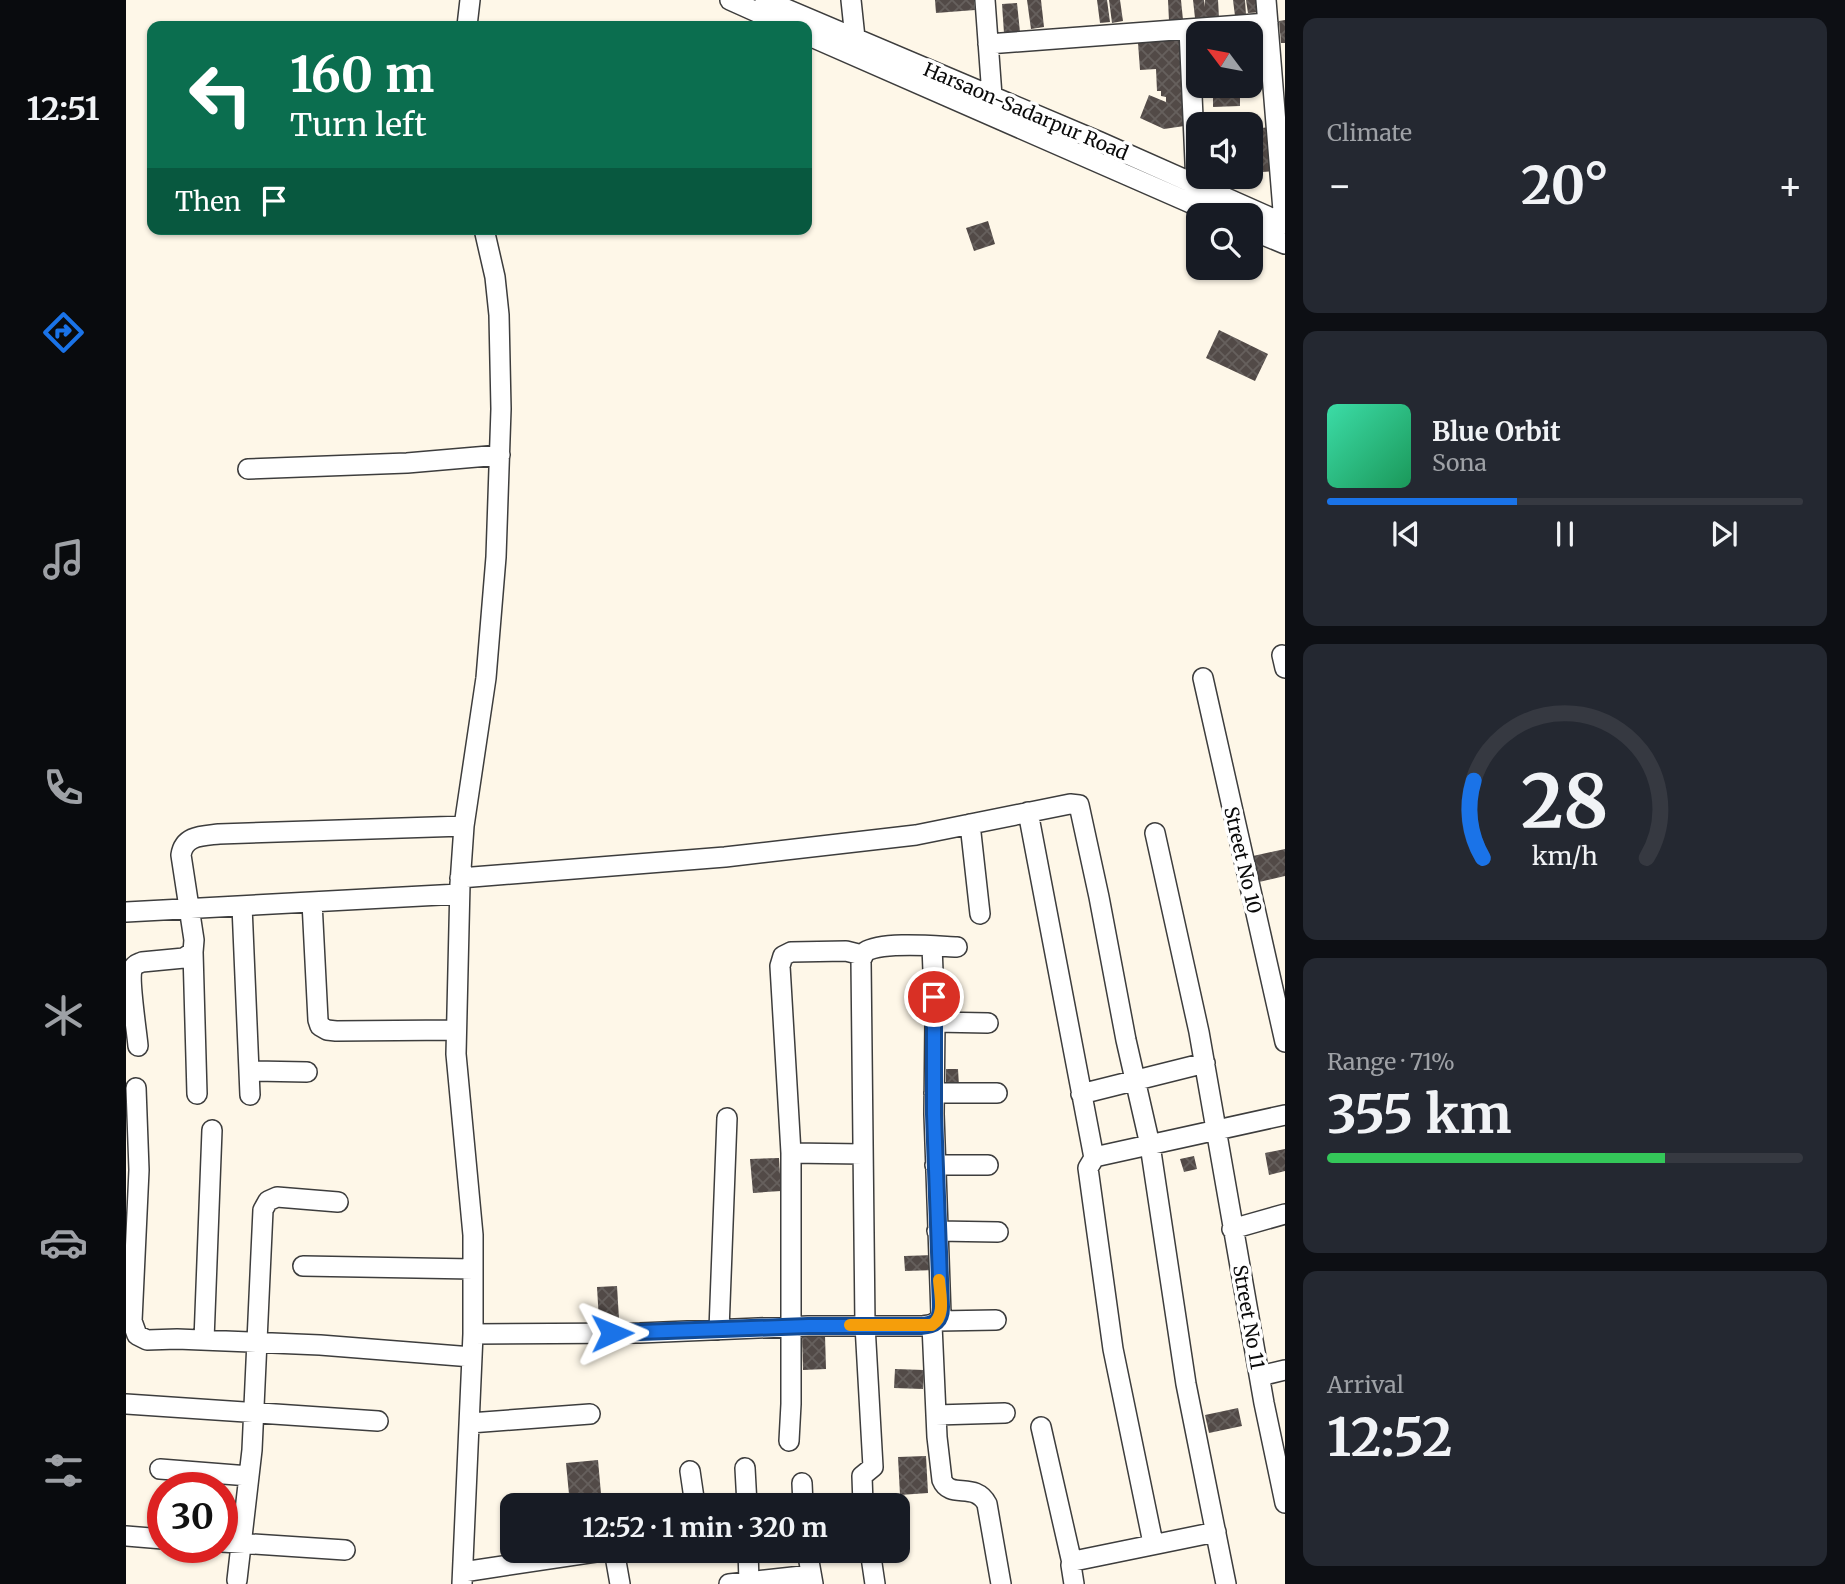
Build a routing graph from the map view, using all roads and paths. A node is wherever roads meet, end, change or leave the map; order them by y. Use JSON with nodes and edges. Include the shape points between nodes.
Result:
{"nodes":[{"id":1,"x":470,"y":0,"type":"edge"},
{"id":2,"x":730,"y":0,"type":"edge"},
{"id":3,"x":765,"y":0,"type":"edge"},
{"id":4,"x":851,"y":0,"type":"edge"},
{"id":5,"x":985,"y":0,"type":"edge"},
{"id":6,"x":1266,"y":0,"type":"edge"},
{"id":7,"x":468,"y":21,"type":"edge"},
{"id":8,"x":777,"y":21,"type":"edge"},
{"id":9,"x":1264,"y":23,"type":"edge"},
{"id":10,"x":1268,"y":23,"type":"junction"},
{"id":11,"x":1186,"y":29,"type":"edge"},
{"id":12,"x":812,"y":36,"type":"edge"},
{"id":13,"x":855,"y":38,"type":"junction"},
{"id":14,"x":988,"y":44,"type":"junction"},
{"id":15,"x":992,"y":96,"type":"junction"},
{"id":16,"x":1186,"y":180,"type":"edge"},
{"id":17,"x":1207,"y":189,"type":"edge"},
{"id":18,"x":1190,"y":203,"type":"edge"},
{"id":19,"x":1284,"y":223,"type":"edge"},
{"id":20,"x":485,"y":235,"type":"edge"},
{"id":21,"x":1263,"y":235,"type":"edge"},
{"id":22,"x":1285,"y":244,"type":"edge"},
{"id":23,"x":500,"y":455,"type":"junction"},
{"id":24,"x":248,"y":469,"type":"dead end"},
{"id":25,"x":1203,"y":678,"type":"dead end"},
{"id":26,"x":1028,"y":812,"type":"junction"},
{"id":27,"x":970,"y":824,"type":"junction"},
{"id":28,"x":464,"y":826,"type":"junction"},
{"id":29,"x":1155,"y":834,"type":"dead end"},
{"id":30,"x":460,"y":886,"type":"junction"},
{"id":31,"x":312,"y":902,"type":"junction"},
{"id":32,"x":242,"y":906,"type":"junction"},
{"id":33,"x":188,"y":909,"type":"junction"},
{"id":34,"x":126,"y":912,"type":"edge"},
{"id":35,"x":980,"y":914,"type":"dead end"},
{"id":36,"x":932,"y":946,"type":"junction"},
{"id":37,"x":957,"y":947,"type":"dead end"},
{"id":38,"x":193,"y":952,"type":"junction"},
{"id":39,"x":862,"y":955,"type":"junction"},
{"id":40,"x":935,"y":1022,"type":"junction"},
{"id":41,"x":988,"y":1023,"type":"dead end"},
{"id":42,"x":456,"y":1030,"type":"junction"},
{"id":43,"x":1285,"y":1042,"type":"edge"},
{"id":44,"x":138,"y":1046,"type":"dead end"},
{"id":45,"x":1205,"y":1063,"type":"junction"},
{"id":46,"x":249,"y":1071,"type":"junction"},
{"id":47,"x":307,"y":1072,"type":"dead end"},
{"id":48,"x":1135,"y":1081,"type":"junction"},
{"id":49,"x":136,"y":1088,"type":"dead end"},
{"id":50,"x":934,"y":1093,"type":"junction"},
{"id":51,"x":997,"y":1093,"type":"dead end"},
{"id":52,"x":197,"y":1094,"type":"dead end"},
{"id":53,"x":1081,"y":1094,"type":"junction"},
{"id":54,"x":250,"y":1096,"type":"dead end"},
{"id":55,"x":1285,"y":1115,"type":"edge"},
{"id":56,"x":727,"y":1118,"type":"dead end"},
{"id":57,"x":212,"y":1130,"type":"dead end"},
{"id":58,"x":1217,"y":1130,"type":"junction"},
{"id":59,"x":1150,"y":1145,"type":"junction"},
{"id":60,"x":791,"y":1153,"type":"junction"},
{"id":61,"x":863,"y":1154,"type":"junction"},
{"id":62,"x":1094,"y":1158,"type":"junction"},
{"id":63,"x":935,"y":1165,"type":"junction"},
{"id":64,"x":988,"y":1165,"type":"dead end"},
{"id":65,"x":338,"y":1202,"type":"dead end"},
{"id":66,"x":1285,"y":1214,"type":"edge"},
{"id":67,"x":1232,"y":1229,"type":"junction"},
{"id":68,"x":937,"y":1231,"type":"junction"},
{"id":69,"x":998,"y":1232,"type":"dead end"},
{"id":70,"x":303,"y":1266,"type":"dead end"},
{"id":71,"x":473,"y":1269,"type":"junction"},
{"id":72,"x":996,"y":1320,"type":"dead end"},
{"id":73,"x":935,"y":1323,"type":"junction"},
{"id":74,"x":865,"y":1325,"type":"junction"},
{"id":75,"x":792,"y":1327,"type":"junction"},
{"id":76,"x":719,"y":1330,"type":"junction"},
{"id":77,"x":473,"y":1334,"type":"junction"},
{"id":78,"x":204,"y":1340,"type":"junction"},
{"id":79,"x":256,"y":1343,"type":"junction"},
{"id":80,"x":472,"y":1357,"type":"junction"},
{"id":81,"x":1285,"y":1370,"type":"edge"},
{"id":82,"x":1259,"y":1377,"type":"junction"},
{"id":83,"x":126,"y":1404,"type":"edge"},
{"id":84,"x":254,"y":1413,"type":"junction"},
{"id":85,"x":1005,"y":1413,"type":"dead end"},
{"id":86,"x":590,"y":1414,"type":"dead end"},
{"id":87,"x":936,"y":1415,"type":"junction"},
{"id":88,"x":378,"y":1421,"type":"dead end"},
{"id":89,"x":470,"y":1423,"type":"junction"},
{"id":90,"x":1041,"y":1427,"type":"dead end"},
{"id":91,"x":789,"y":1441,"type":"dead end"},
{"id":92,"x":745,"y":1468,"type":"dead end"},
{"id":93,"x":160,"y":1469,"type":"dead end"},
{"id":94,"x":690,"y":1471,"type":"dead end"},
{"id":95,"x":249,"y":1476,"type":"junction"},
{"id":96,"x":802,"y":1483,"type":"dead end"},
{"id":97,"x":693,"y":1493,"type":"edge"},
{"id":98,"x":746,"y":1493,"type":"edge"},
{"id":99,"x":802,"y":1493,"type":"edge"},
{"id":100,"x":863,"y":1493,"type":"edge"},
{"id":101,"x":1285,"y":1503,"type":"edge"},
{"id":102,"x":238,"y":1519,"type":"edge"},
{"id":103,"x":1216,"y":1532,"type":"junction"},
{"id":104,"x":126,"y":1536,"type":"edge"},
{"id":105,"x":147,"y":1538,"type":"edge"},
{"id":106,"x":238,"y":1543,"type":"edge"},
{"id":107,"x":1153,"y":1543,"type":"junction"},
{"id":108,"x":345,"y":1550,"type":"dead end"},
{"id":109,"x":235,"y":1563,"type":"edge"},
{"id":110,"x":541,"y":1563,"type":"edge"},
{"id":111,"x":616,"y":1563,"type":"edge"},
{"id":112,"x":748,"y":1563,"type":"edge"},
{"id":113,"x":872,"y":1563,"type":"edge"},
{"id":114,"x":1072,"y":1563,"type":"junction"},
{"id":115,"x":463,"y":1578,"type":"edge"},
{"id":116,"x":812,"y":1579,"type":"edge"},
{"id":117,"x":237,"y":1580,"type":"dead end"},
{"id":118,"x":749,"y":1582,"type":"junction"},
{"id":119,"x":620,"y":1584,"type":"edge"},
{"id":120,"x":729,"y":1584,"type":"edge"},
{"id":121,"x":875,"y":1584,"type":"edge"},
{"id":122,"x":1001,"y":1584,"type":"edge"},
{"id":123,"x":1074,"y":1584,"type":"edge"},
{"id":124,"x":1226,"y":1584,"type":"edge"}],
"edges":[{"from":1,"to":7,"type":"street"},
{"from":2,"to":8,"type":"street"},
{"from":3,"to":13,"type":"street","name":"Harsaon-Sadarpur Road"},
{"from":4,"to":13,"type":"street"},
{"from":5,"to":14,"type":"street"},
{"from":6,"to":10,"type":"street"},
{"from":9,"to":10,"type":"street"},
{"from":10,"to":19,"type":"street"},
{"from":11,"to":14,"type":"street"},
{"from":12,"to":18,"type":"street","name":"Harsaon-Sadarpur Road"},
{"from":13,"to":15,"type":"street","name":"Harsaon-Sadarpur Road"},
{"from":14,"to":15,"type":"street"},
{"from":15,"to":16,"type":"street","name":"Harsaon-Sadarpur Road"},
{"from":17,"to":19,"type":"street","name":"Harsaon-Sadarpur Road"},
{"from":20,"to":23,"type":"street","via":[[499,315]]},
{"from":21,"to":22,"type":"street"},
{"from":23,"to":24,"type":"street"},
{"from":23,"to":28,"type":"street","via":[[486,678]]},
{"from":25,"to":43,"type":"street","name":"Street No 10"},
{"from":26,"to":27,"type":"street"},
{"from":26,"to":48,"type":"street","via":[[1076,803],[1081,806]]},
{"from":26,"to":53,"type":"street"},
{"from":27,"to":30,"type":"street","via":[[916,835]]},
{"from":27,"to":35,"type":"street"},
{"from":28,"to":30,"type":"street"},
{"from":28,"to":33,"type":"street","via":[[219,834],[190,840],[181,855]]},
{"from":29,"to":45,"type":"street","name":"Street No 11"},
{"from":30,"to":31,"type":"street"},
{"from":30,"to":42,"type":"street"},
{"from":31,"to":32,"type":"street"},
{"from":31,"to":42,"type":"street","via":[[320,1026],[336,1031]]},
{"from":32,"to":33,"type":"street"},
{"from":32,"to":46,"type":"street"},
{"from":33,"to":34,"type":"street"},
{"from":33,"to":38,"type":"street"},
{"from":36,"to":37,"type":"street"},
{"from":36,"to":39,"type":"street","via":[[876,947]]},
{"from":36,"to":40,"type":"street"},
{"from":38,"to":44,"type":"street","via":[[133,968]]},
{"from":38,"to":52,"type":"street"},
{"from":39,"to":60,"type":"street","via":[[791,951],[783,956]]},
{"from":39,"to":61,"type":"street"},
{"from":40,"to":41,"type":"street"},
{"from":40,"to":50,"type":"street"},
{"from":42,"to":71,"type":"street"},
{"from":45,"to":48,"type":"street"},
{"from":45,"to":58,"type":"street","name":"Street No 11"},
{"from":46,"to":47,"type":"street"},
{"from":46,"to":54,"type":"street"},
{"from":48,"to":53,"type":"street"},
{"from":48,"to":59,"type":"street"},
{"from":49,"to":78,"type":"street","via":[[139,1170],[134,1329],[147,1340]]},
{"from":50,"to":51,"type":"street"},
{"from":50,"to":63,"type":"street"},
{"from":53,"to":62,"type":"street"},
{"from":55,"to":58,"type":"street"},
{"from":56,"to":76,"type":"street"},
{"from":57,"to":78,"type":"street"},
{"from":58,"to":59,"type":"street"},
{"from":58,"to":67,"type":"street","name":"Street No 11"},
{"from":59,"to":62,"type":"street"},
{"from":59,"to":103,"type":"street","via":[[1186,1384]]},
{"from":60,"to":61,"type":"street"},
{"from":60,"to":75,"type":"street"},
{"from":61,"to":74,"type":"street"},
{"from":62,"to":107,"type":"street","via":[[1089,1176],[1113,1349]]},
{"from":63,"to":64,"type":"street"},
{"from":63,"to":68,"type":"street"},
{"from":65,"to":79,"type":"street","via":[[277,1198],[264,1205]]},
{"from":66,"to":67,"type":"street"},
{"from":67,"to":82,"type":"street","name":"Street No 11"},
{"from":68,"to":69,"type":"street"},
{"from":68,"to":73,"type":"street","via":[[941,1315]]},
{"from":70,"to":71,"type":"street"},
{"from":71,"to":77,"type":"street"},
{"from":72,"to":73,"type":"street"},
{"from":73,"to":74,"type":"street"},
{"from":73,"to":87,"type":"street"},
{"from":74,"to":75,"type":"street"},
{"from":74,"to":100,"type":"street","via":[[873,1466],[862,1476]]},
{"from":75,"to":76,"type":"street"},
{"from":75,"to":91,"type":"street"},
{"from":76,"to":77,"type":"street"},
{"from":77,"to":80,"type":"street"},
{"from":78,"to":79,"type":"street"},
{"from":79,"to":80,"type":"street"},
{"from":79,"to":84,"type":"street"},
{"from":80,"to":89,"type":"street"},
{"from":81,"to":82,"type":"street"},
{"from":82,"to":101,"type":"street","name":"Street No 11"},
{"from":83,"to":84,"type":"street"},
{"from":84,"to":88,"type":"street"},
{"from":84,"to":95,"type":"street"},
{"from":85,"to":87,"type":"street"},
{"from":86,"to":89,"type":"street"},
{"from":87,"to":122,"type":"street","via":[[944,1486],[983,1497]]},
{"from":89,"to":115,"type":"street"},
{"from":90,"to":114,"type":"street"},
{"from":92,"to":98,"type":"street"},
{"from":93,"to":95,"type":"street"},
{"from":94,"to":97,"type":"street"},
{"from":95,"to":102,"type":"street"},
{"from":96,"to":99,"type":"street"},
{"from":103,"to":107,"type":"street"},
{"from":103,"to":124,"type":"street"},
{"from":104,"to":105,"type":"street"},
{"from":106,"to":108,"type":"street"},
{"from":107,"to":114,"type":"street"},
{"from":109,"to":117,"type":"street"},
{"from":110,"to":115,"type":"street"},
{"from":111,"to":119,"type":"street"},
{"from":112,"to":118,"type":"street"},
{"from":113,"to":121,"type":"street"},
{"from":114,"to":123,"type":"street"},
{"from":116,"to":118,"type":"street"},
{"from":118,"to":120,"type":"street"}]}
